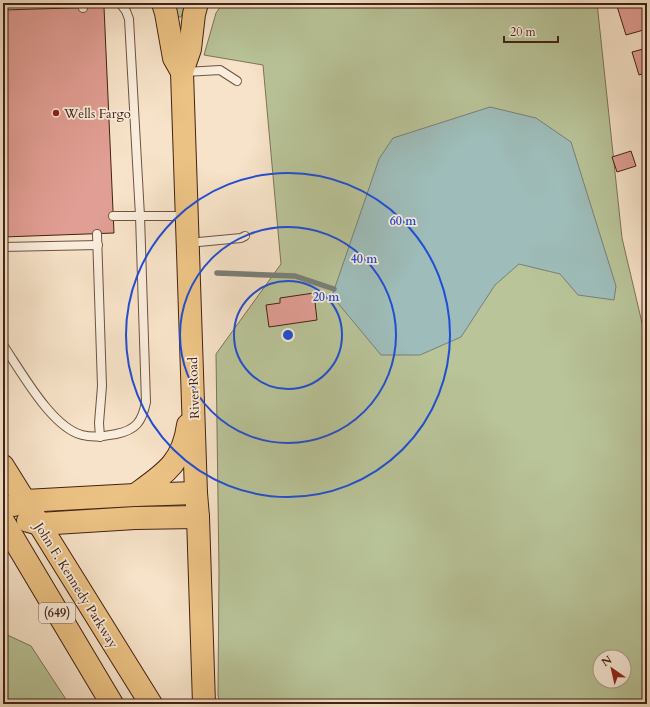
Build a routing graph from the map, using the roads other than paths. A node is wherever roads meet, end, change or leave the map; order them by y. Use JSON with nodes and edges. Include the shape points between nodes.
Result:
{"nodes":[{"id":1,"x":120,"y":3,"type":"edge"},
{"id":2,"x":163,"y":3,"type":"edge"},
{"id":3,"x":197,"y":3,"type":"edge"},
{"id":4,"x":182,"y":72,"type":"junction"},
{"id":5,"x":237,"y":81,"type":"dead end"},
{"id":6,"x":113,"y":216,"type":"dead end"},
{"id":7,"x":140,"y":216,"type":"junction"},
{"id":8,"x":186,"y":216,"type":"junction"},
{"id":9,"x":97,"y":234,"type":"dead end"},
{"id":10,"x":245,"y":236,"type":"dead end"},
{"id":11,"x":187,"y":243,"type":"junction"},
{"id":12,"x":98,"y":245,"type":"junction"},
{"id":13,"x":3,"y":247,"type":"edge"},
{"id":14,"x":3,"y":345,"type":"edge"},
{"id":15,"x":193,"y":390,"type":"junction"},
{"id":16,"x":100,"y":437,"type":"junction"},
{"id":17,"x":3,"y":466,"type":"edge"},
{"id":18,"x":196,"y":493,"type":"junction"},
{"id":19,"x":135,"y":495,"type":"junction"},
{"id":20,"x":25,"y":501,"type":"junction"},
{"id":21,"x":3,"y":509,"type":"edge"},
{"id":22,"x":3,"y":513,"type":"edge"},
{"id":23,"x":198,"y":517,"type":"junction"},
{"id":24,"x":3,"y":521,"type":"edge"},
{"id":25,"x":39,"y":524,"type":"junction"},
{"id":26,"x":112,"y":704,"type":"edge"},
{"id":27,"x":151,"y":704,"type":"edge"},
{"id":28,"x":204,"y":704,"type":"edge"}],
"edges":[{"from":1,"to":7,"type":"lane","via":[[129,19]]},
{"from":2,"to":4,"type":"main road","name":"River Road","via":[[174,58]]},
{"from":3,"to":4,"type":"main road","name":"River Road","via":[[190,49]]},
{"from":4,"to":5,"type":"lane","via":[[220,70]]},
{"from":4,"to":8,"type":"main road","name":"River Road"},
{"from":6,"to":7,"type":"lane"},
{"from":7,"to":8,"type":"lane"},
{"from":7,"to":16,"type":"lane","via":[[146,402],[139,423],[124,432]]},
{"from":8,"to":11,"type":"main road","name":"River Road"},
{"from":9,"to":12,"type":"lane"},
{"from":10,"to":11,"type":"lane"},
{"from":11,"to":15,"type":"main road","name":"River Road"},
{"from":12,"to":13,"type":"lane"},
{"from":12,"to":16,"type":"lane","via":[[102,386]]},
{"from":14,"to":16,"type":"lane","via":[[53,415],[74,432]]},
{"from":15,"to":18,"type":"main road","name":"River Road"},
{"from":15,"to":19,"type":"main road","via":[[187,436],[182,450],[164,475]]},
{"from":17,"to":20,"type":"main road","name":"John F. Kennedy Parkway"},
{"from":18,"to":19,"type":"main road"},
{"from":18,"to":23,"type":"main road","name":"River Road"},
{"from":19,"to":20,"type":"main road"},
{"from":20,"to":21,"type":"main road"},
{"from":20,"to":25,"type":"main road","name":"John F. Kennedy Parkway","number":"(649)"},
{"from":22,"to":25,"type":"main road"},
{"from":23,"to":25,"type":"main road"},
{"from":23,"to":28,"type":"main road","name":"River Road"},
{"from":24,"to":26,"type":"main road","number":"(649)"},
{"from":25,"to":27,"type":"main road","name":"John F. Kennedy Parkway","number":"(649)"}]}
